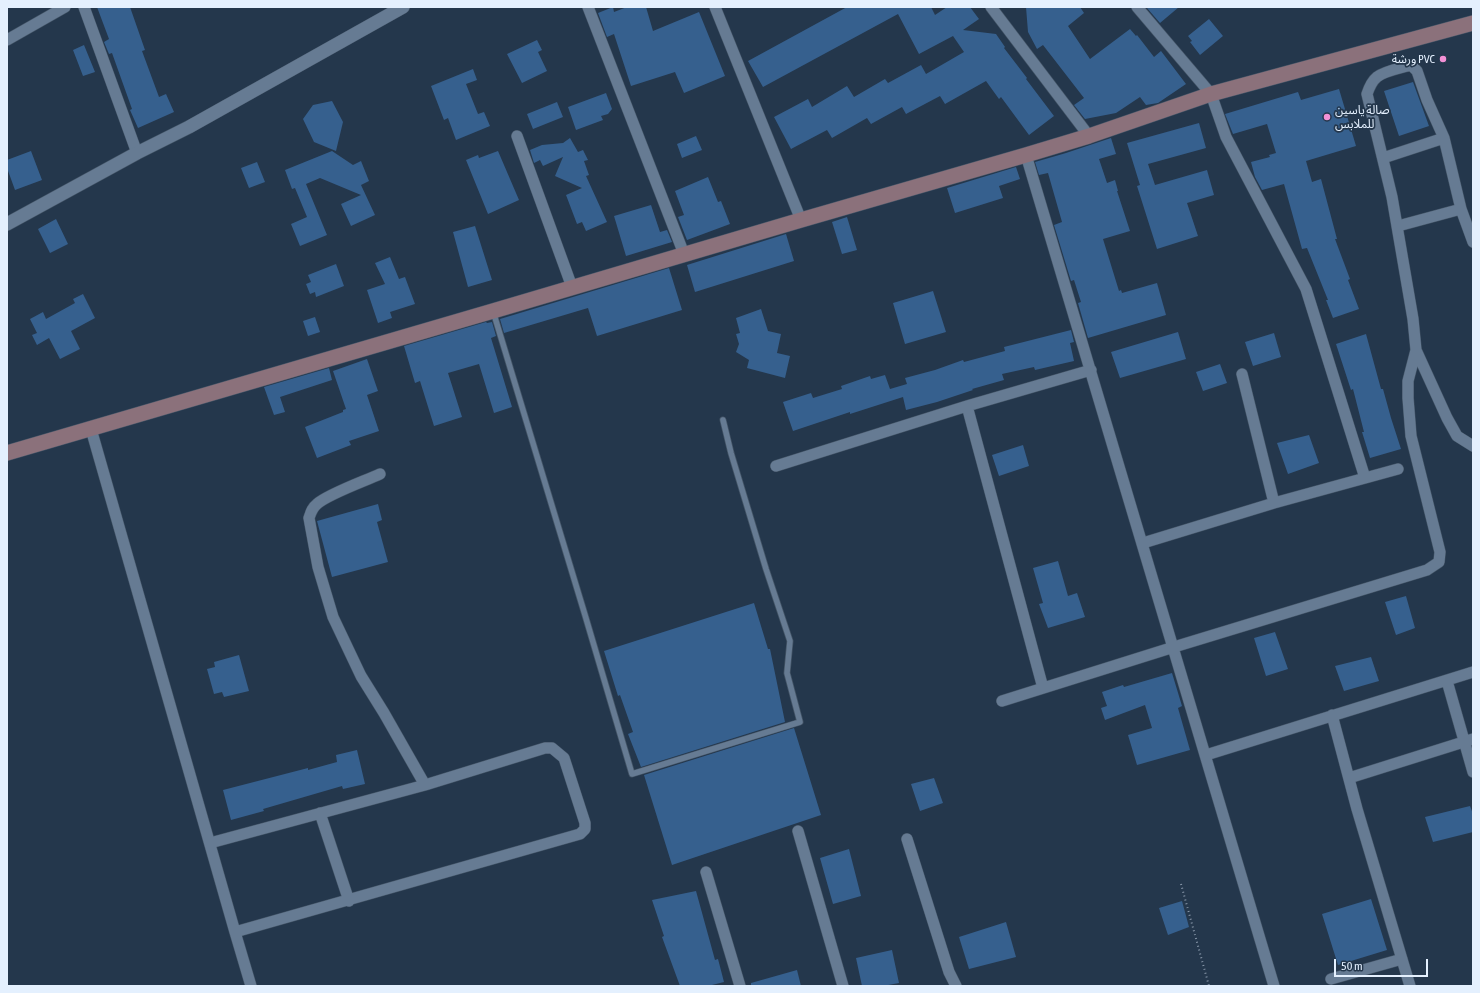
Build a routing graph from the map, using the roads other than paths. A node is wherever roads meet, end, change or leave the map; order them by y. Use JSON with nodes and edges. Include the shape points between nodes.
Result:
{"nodes":[{"id":1,"x":65,"y":7,"type":"edge"},
{"id":2,"x":84,"y":7,"type":"edge"},
{"id":3,"x":403,"y":7,"type":"edge"},
{"id":4,"x":588,"y":7,"type":"edge"},
{"id":5,"x":715,"y":7,"type":"edge"},
{"id":6,"x":991,"y":7,"type":"edge"},
{"id":7,"x":1137,"y":7,"type":"edge"},
{"id":8,"x":1473,"y":23,"type":"edge"},
{"id":9,"x":7,"y":40,"type":"edge"},
{"id":10,"x":1211,"y":94,"type":"junction"},
{"id":11,"x":517,"y":136,"type":"dead end"},
{"id":12,"x":1089,"y":136,"type":"junction"},
{"id":13,"x":1444,"y":138,"type":"junction"},
{"id":14,"x":137,"y":152,"type":"junction"},
{"id":15,"x":1026,"y":155,"type":"junction"},
{"id":16,"x":1383,"y":158,"type":"junction"},
{"id":17,"x":1461,"y":209,"type":"junction"},
{"id":18,"x":801,"y":220,"type":"junction"},
{"id":19,"x":7,"y":224,"type":"edge"},
{"id":20,"x":1398,"y":226,"type":"junction"},
{"id":21,"x":1473,"y":242,"type":"edge"},
{"id":22,"x":684,"y":254,"type":"junction"},
{"id":23,"x":572,"y":287,"type":"junction"},
{"id":24,"x":493,"y":311,"type":"junction"},
{"id":25,"x":1416,"y":350,"type":"junction"},
{"id":26,"x":1091,"y":370,"type":"junction"},
{"id":27,"x":1242,"y":374,"type":"dead end"},
{"id":28,"x":967,"y":406,"type":"junction"},
{"id":29,"x":723,"y":420,"type":"dead end"},
{"id":30,"x":91,"y":429,"type":"junction"},
{"id":31,"x":1473,"y":446,"type":"edge"},
{"id":32,"x":7,"y":452,"type":"edge"},
{"id":33,"x":776,"y":466,"type":"dead end"},
{"id":34,"x":1398,"y":469,"type":"dead end"},
{"id":35,"x":380,"y":474,"type":"dead end"},
{"id":36,"x":1365,"y":478,"type":"junction"},
{"id":37,"x":1274,"y":503,"type":"junction"},
{"id":38,"x":1143,"y":543,"type":"junction"},
{"id":39,"x":1174,"y":647,"type":"junction"},
{"id":40,"x":1473,"y":672,"type":"edge"},
{"id":41,"x":1446,"y":681,"type":"junction"},
{"id":42,"x":1043,"y":688,"type":"junction"},
{"id":43,"x":1002,"y":701,"type":"dead end"},
{"id":44,"x":1332,"y":715,"type":"junction"},
{"id":45,"x":1469,"y":740,"type":"edge"},
{"id":46,"x":1206,"y":755,"type":"junction"},
{"id":47,"x":1473,"y":772,"type":"edge"},
{"id":48,"x":1349,"y":778,"type":"junction"},
{"id":49,"x":425,"y":785,"type":"junction"},
{"id":50,"x":320,"y":813,"type":"junction"},
{"id":51,"x":798,"y":831,"type":"dead end"},
{"id":52,"x":907,"y":839,"type":"dead end"},
{"id":53,"x":210,"y":843,"type":"junction"},
{"id":54,"x":706,"y":872,"type":"dead end"},
{"id":55,"x":349,"y":901,"type":"junction"},
{"id":56,"x":235,"y":932,"type":"junction"},
{"id":57,"x":1402,"y":958,"type":"junction"},
{"id":58,"x":1331,"y":979,"type":"dead end"},
{"id":59,"x":251,"y":986,"type":"edge"},
{"id":60,"x":740,"y":986,"type":"edge"},
{"id":61,"x":843,"y":986,"type":"edge"},
{"id":62,"x":956,"y":986,"type":"edge"},
{"id":63,"x":1274,"y":986,"type":"edge"},
{"id":64,"x":1410,"y":986,"type":"edge"}],
"edges":[{"from":1,"to":9,"type":"street"},
{"from":2,"to":14,"type":"street"},
{"from":3,"to":14,"type":"street","via":[[189,127]]},
{"from":4,"to":22,"type":"street"},
{"from":5,"to":18,"type":"street"},
{"from":6,"to":12,"type":"street"},
{"from":7,"to":10,"type":"street"},
{"from":8,"to":10,"type":"main road"},
{"from":10,"to":12,"type":"main road"},
{"from":10,"to":36,"type":"street","via":[[1226,137],[1306,289]]},
{"from":11,"to":23,"type":"street"},
{"from":12,"to":15,"type":"main road"},
{"from":13,"to":16,"type":"street"},
{"from":13,"to":16,"type":"street","via":[[1417,71],[1410,65],[1394,70],[1377,77],[1367,94]]},
{"from":13,"to":17,"type":"street"},
{"from":14,"to":19,"type":"street"},
{"from":15,"to":18,"type":"main road"},
{"from":15,"to":26,"type":"street"},
{"from":16,"to":20,"type":"street"},
{"from":17,"to":20,"type":"street"},
{"from":17,"to":21,"type":"street"},
{"from":18,"to":22,"type":"main road"},
{"from":20,"to":25,"type":"street"},
{"from":22,"to":23,"type":"main road"},
{"from":23,"to":24,"type":"main road"},
{"from":24,"to":29,"type":"lane","via":[[632,774],[800,722],[787,673],[790,642]]},
{"from":24,"to":30,"type":"main road"},
{"from":25,"to":31,"type":"street","via":[[1457,436]]},
{"from":25,"to":39,"type":"street","via":[[1408,381],[1411,436],[1440,552],[1439,562],[1427,570]]},
{"from":26,"to":28,"type":"street"},
{"from":26,"to":38,"type":"street"},
{"from":27,"to":37,"type":"street"},
{"from":28,"to":33,"type":"street"},
{"from":28,"to":42,"type":"street"},
{"from":30,"to":32,"type":"main road"},
{"from":30,"to":53,"type":"street"},
{"from":34,"to":36,"type":"street"},
{"from":35,"to":49,"type":"street","via":[[317,503],[309,518],[318,567],[333,617],[361,676]]},
{"from":36,"to":37,"type":"street"},
{"from":37,"to":38,"type":"street"},
{"from":38,"to":39,"type":"street"},
{"from":39,"to":42,"type":"street"},
{"from":39,"to":46,"type":"street"},
{"from":40,"to":41,"type":"street"},
{"from":41,"to":44,"type":"street"},
{"from":41,"to":45,"type":"street"},
{"from":42,"to":43,"type":"street"},
{"from":44,"to":46,"type":"street"},
{"from":44,"to":48,"type":"street"},
{"from":45,"to":47,"type":"street"},
{"from":45,"to":48,"type":"street"},
{"from":46,"to":63,"type":"street"},
{"from":48,"to":57,"type":"street"},
{"from":49,"to":50,"type":"street"},
{"from":49,"to":55,"type":"street","via":[[552,748],[564,758],[585,829],[580,834]]},
{"from":50,"to":53,"type":"street"},
{"from":50,"to":55,"type":"street"},
{"from":51,"to":61,"type":"street"},
{"from":52,"to":62,"type":"street"},
{"from":53,"to":56,"type":"street"},
{"from":54,"to":60,"type":"street"},
{"from":55,"to":56,"type":"street"},
{"from":56,"to":59,"type":"street"},
{"from":57,"to":58,"type":"street"},
{"from":57,"to":64,"type":"street"}]}
